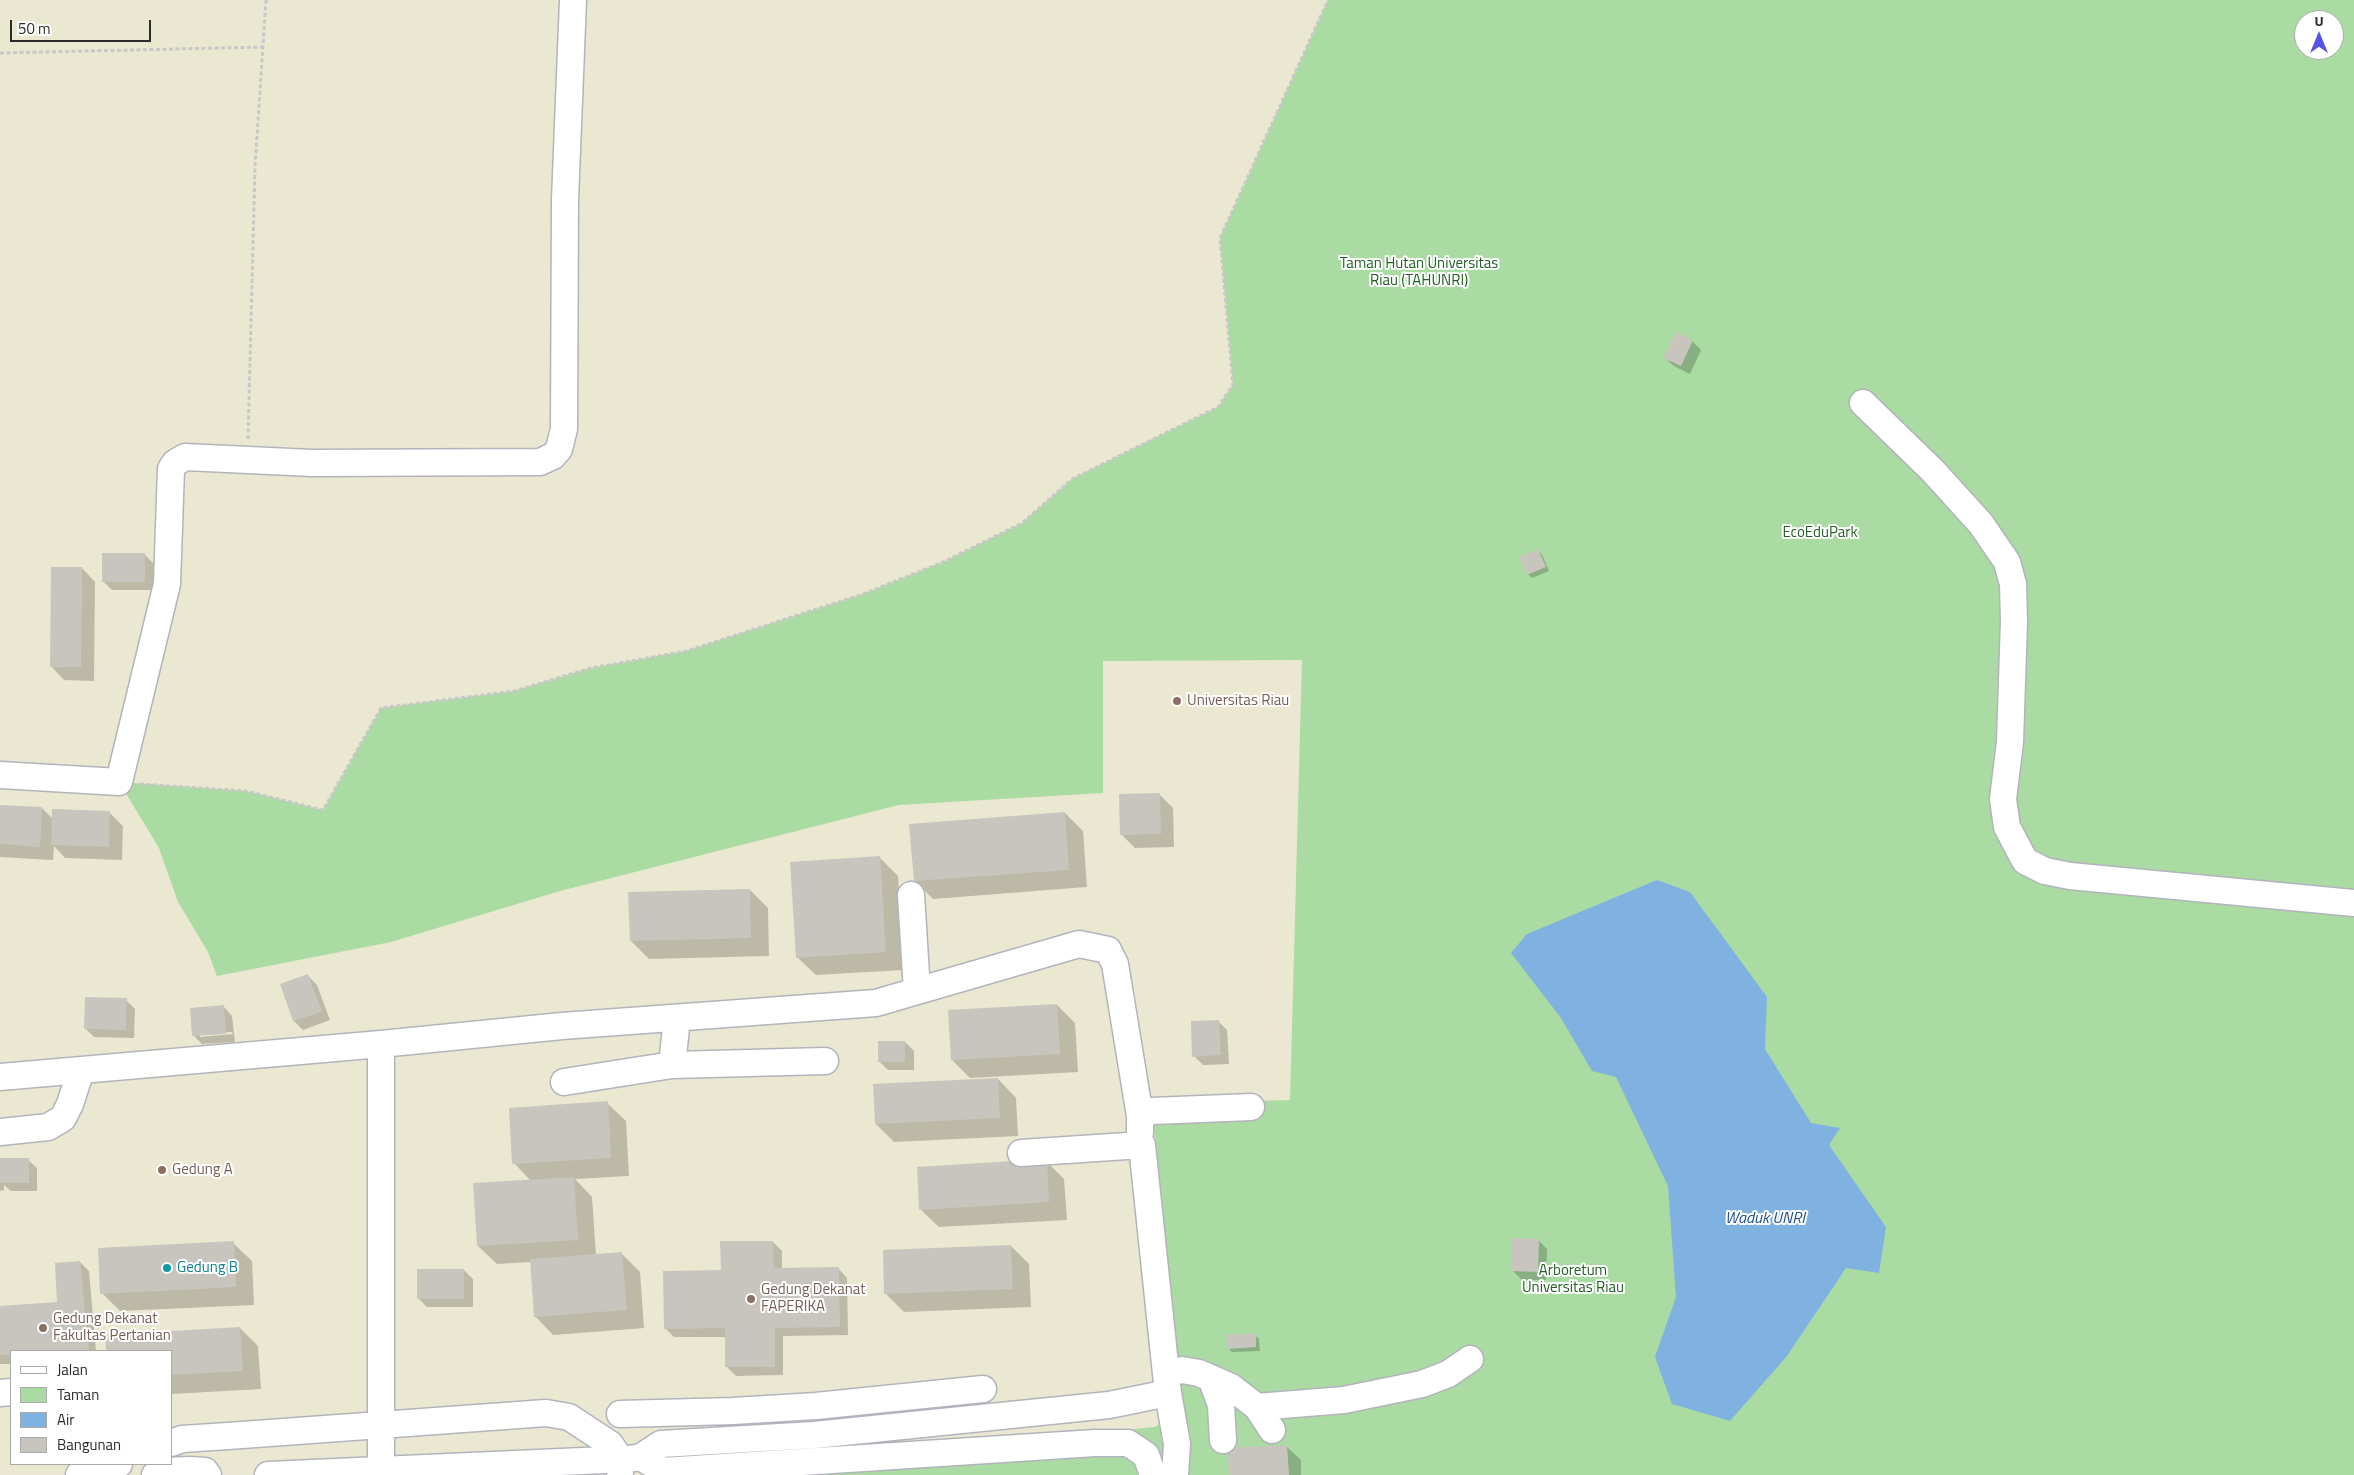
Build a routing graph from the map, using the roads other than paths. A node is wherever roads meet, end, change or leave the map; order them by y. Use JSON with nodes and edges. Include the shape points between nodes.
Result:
{"nodes":[{"id":1,"x":573,"y":0,"type":"edge"},
{"id":2,"x":1863,"y":403,"type":"dead end"},
{"id":3,"x":0,"y":775,"type":"edge"},
{"id":4,"x":911,"y":895,"type":"dead end"},
{"id":5,"x":2354,"y":903,"type":"edge"},
{"id":6,"x":917,"y":991,"type":"junction"},
{"id":7,"x":677,"y":1018,"type":"junction"},
{"id":8,"x":381,"y":1044,"type":"junction"},
{"id":9,"x":824,"y":1061,"type":"dead end"},
{"id":10,"x":672,"y":1065,"type":"junction"},
{"id":11,"x":81,"y":1070,"type":"junction"},
{"id":12,"x":0,"y":1077,"type":"edge"},
{"id":13,"x":564,"y":1082,"type":"dead end"},
{"id":14,"x":1251,"y":1107,"type":"dead end"},
{"id":15,"x":1140,"y":1116,"type":"junction"},
{"id":16,"x":0,"y":1132,"type":"edge"},
{"id":17,"x":1142,"y":1145,"type":"junction"},
{"id":18,"x":1022,"y":1153,"type":"dead end"},
{"id":19,"x":1470,"y":1359,"type":"dead end"},
{"id":20,"x":1211,"y":1378,"type":"junction"},
{"id":21,"x":1167,"y":1383,"type":"junction"},
{"id":22,"x":983,"y":1389,"type":"dead end"},
{"id":23,"x":816,"y":1406,"type":"junction"},
{"id":24,"x":1256,"y":1406,"type":"junction"},
{"id":25,"x":733,"y":1411,"type":"junction"},
{"id":26,"x":620,"y":1414,"type":"dead end"},
{"id":27,"x":381,"y":1425,"type":"junction"},
{"id":28,"x":1272,"y":1430,"type":"dead end"},
{"id":29,"x":814,"y":1435,"type":"junction"},
{"id":30,"x":734,"y":1439,"type":"junction"},
{"id":31,"x":1223,"y":1440,"type":"dead end"},
{"id":32,"x":172,"y":1443,"type":"edge"},
{"id":33,"x":627,"y":1463,"type":"edge"},
{"id":34,"x":115,"y":1465,"type":"edge"},
{"id":35,"x":381,"y":1470,"type":"junction"},
{"id":36,"x":79,"y":1475,"type":"edge"},
{"id":37,"x":155,"y":1475,"type":"edge"},
{"id":38,"x":208,"y":1475,"type":"edge"},
{"id":39,"x":268,"y":1475,"type":"edge"},
{"id":40,"x":1153,"y":1475,"type":"edge"},
{"id":41,"x":1175,"y":1475,"type":"edge"}],
"edges":[{"from":1,"to":3,"type":"street","via":[[566,200],[564,429],[560,449],[540,462],[248,462],[185,457],[171,469],[167,584],[119,782]]},
{"from":2,"to":5,"type":"street","via":[[1933,471],[1981,524],[2007,562],[2013,584],[2014,621],[2010,742],[2003,799],[2007,827],[2026,861],[2045,872],[2070,876]]},
{"from":4,"to":6,"type":"street"},
{"from":6,"to":7,"type":"street","via":[[876,1003]]},
{"from":6,"to":15,"type":"street","via":[[1078,944],[1108,950],[1115,964]]},
{"from":7,"to":8,"type":"street"},
{"from":7,"to":10,"type":"street"},
{"from":8,"to":11,"type":"street"},
{"from":8,"to":27,"type":"street"},
{"from":9,"to":10,"type":"street"},
{"from":10,"to":13,"type":"street"},
{"from":11,"to":12,"type":"street"},
{"from":11,"to":16,"type":"street","via":[[62,1118],[48,1127]]},
{"from":14,"to":15,"type":"street","via":[[1162,1110]]},
{"from":15,"to":17,"type":"street"},
{"from":17,"to":18,"type":"street"},
{"from":17,"to":21,"type":"street"},
{"from":19,"to":24,"type":"street","via":[[1448,1374],[1422,1384],[1344,1400]]},
{"from":20,"to":21,"type":"street","via":[[1182,1370]]},
{"from":20,"to":24,"type":"street","via":[[1231,1387]]},
{"from":20,"to":31,"type":"street","via":[[1220,1405]]},
{"from":21,"to":29,"type":"street","via":[[1109,1405]]},
{"from":21,"to":41,"type":"street","via":[[1177,1444]]},
{"from":22,"to":23,"type":"street"},
{"from":23,"to":25,"type":"street"},
{"from":23,"to":29,"type":"street"},
{"from":24,"to":28,"type":"street"},
{"from":25,"to":26,"type":"street"},
{"from":25,"to":30,"type":"street"},
{"from":27,"to":32,"type":"street","via":[[182,1439]]},
{"from":27,"to":33,"type":"street","via":[[546,1413],[569,1416],[610,1444]]},
{"from":27,"to":35,"type":"street"},
{"from":29,"to":30,"type":"street"},
{"from":30,"to":33,"type":"street","via":[[661,1444]]},
{"from":33,"to":35,"type":"street"},
{"from":33,"to":40,"type":"street","via":[[663,1471],[1128,1443],[1146,1455]]},
{"from":34,"to":36,"type":"street"},
{"from":35,"to":39,"type":"street"},
{"from":37,"to":38,"type":"street","via":[[164,1471],[190,1470],[206,1471]]}]}
